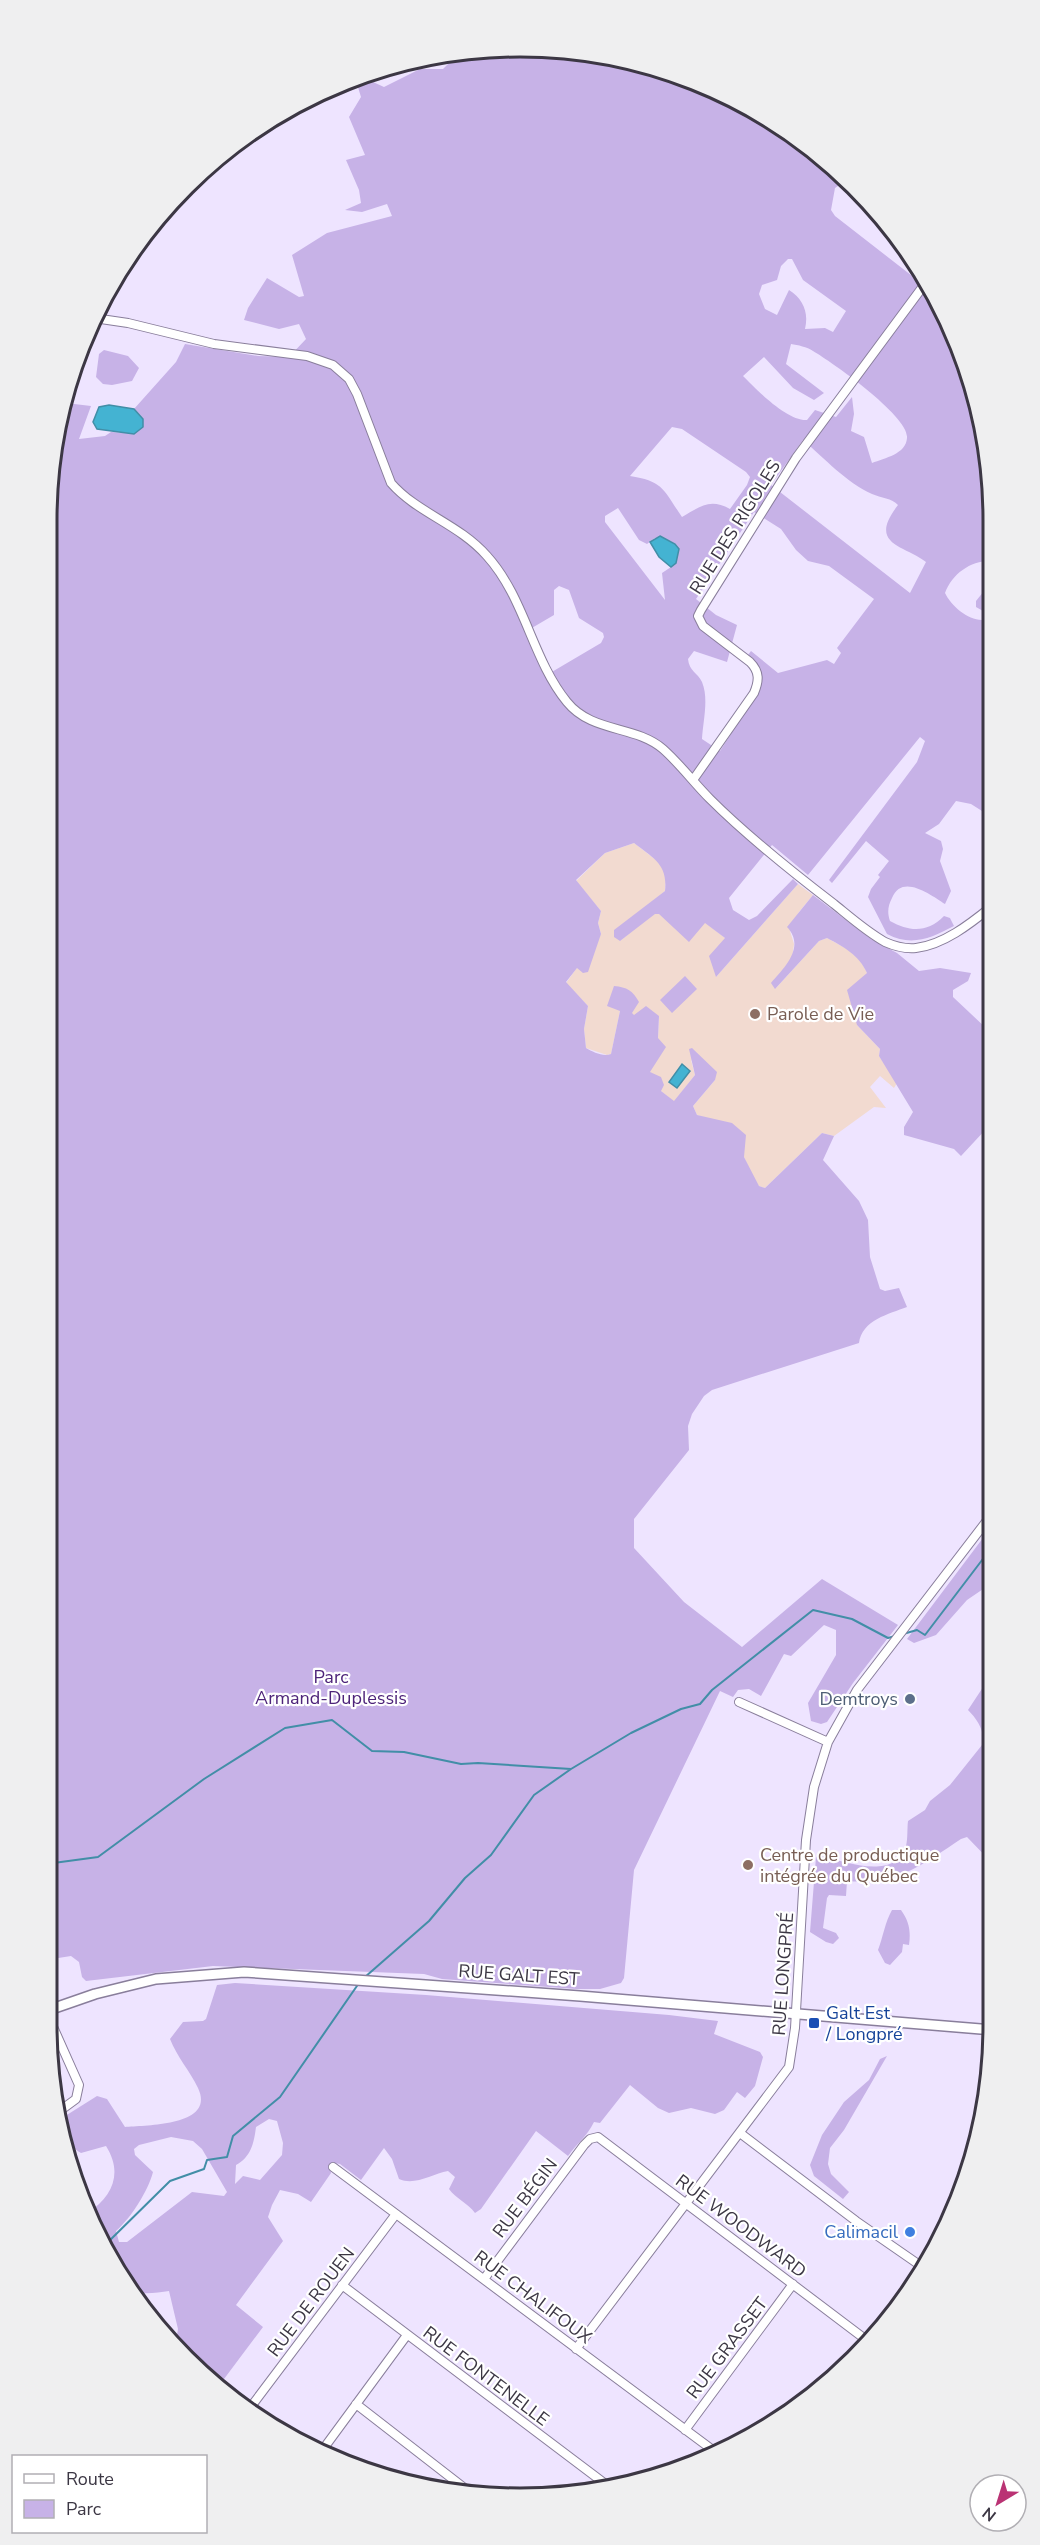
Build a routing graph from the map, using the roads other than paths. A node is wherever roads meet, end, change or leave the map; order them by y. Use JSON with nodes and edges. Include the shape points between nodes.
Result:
{"nodes":[{"id":1,"x":921,"y":289,"type":"edge"},
{"id":2,"x":103,"y":319,"type":"edge"},
{"id":3,"x":693,"y":780,"type":"junction"},
{"id":4,"x":983,"y":913,"type":"edge"},
{"id":5,"x":983,"y":1526,"type":"edge"},
{"id":6,"x":739,"y":1702,"type":"dead end"},
{"id":7,"x":828,"y":1742,"type":"junction"},
{"id":8,"x":57,"y":2007,"type":"edge"},
{"id":9,"x":795,"y":2015,"type":"junction"},
{"id":10,"x":983,"y":2029,"type":"edge"},
{"id":11,"x":57,"y":2035,"type":"edge"},
{"id":12,"x":65,"y":2108,"type":"edge"},
{"id":13,"x":740,"y":2133,"type":"junction"},
{"id":14,"x":593,"y":2137,"type":"joint"},
{"id":15,"x":333,"y":2167,"type":"dead end"},
{"id":16,"x":686,"y":2203,"type":"junction"},
{"id":17,"x":396,"y":2214,"type":"junction"},
{"id":18,"x":917,"y":2263,"type":"edge"},
{"id":19,"x":484,"y":2279,"type":"junction"},
{"id":20,"x":793,"y":2284,"type":"junction"},
{"id":21,"x":342,"y":2285,"type":"junction"},
{"id":22,"x":407,"y":2335,"type":"junction"},
{"id":23,"x":862,"y":2337,"type":"edge"},
{"id":24,"x":576,"y":2349,"type":"junction"},
{"id":25,"x":254,"y":2403,"type":"edge"},
{"id":26,"x":356,"y":2404,"type":"junction"},
{"id":27,"x":685,"y":2430,"type":"junction"},
{"id":28,"x":326,"y":2445,"type":"edge"},
{"id":29,"x":709,"y":2447,"type":"edge"},
{"id":30,"x":601,"y":2481,"type":"edge"},
{"id":31,"x":459,"y":2484,"type":"edge"}],
"edges":[{"from":1,"to":3,"type":"street","name":"RUE DES RIGOLES","via":[[796,458],[698,616],[703,626],[754,666],[759,678],[754,693]]},
{"from":2,"to":3,"type":"street","via":[[214,344],[307,356],[344,373],[357,394],[391,483],[464,533],[495,565],[550,678],[568,704],[593,723],[656,744]]},
{"from":3,"to":4,"type":"street","via":[[773,857],[884,941],[907,948],[925,946]]},
{"from":5,"to":7,"type":"street","name":"RUE LONGPRÉ","via":[[857,1690]]},
{"from":6,"to":7,"type":"street"},
{"from":7,"to":9,"type":"street","name":"RUE LONGPRÉ","via":[[814,1787],[806,1840]]},
{"from":8,"to":9,"type":"street","name":"RUE GALT EST","via":[[156,1979],[244,1972]]},
{"from":9,"to":10,"type":"street","name":"RUE GALT EST"},
{"from":9,"to":13,"type":"street","name":"RUE LONGPRÉ","via":[[789,2067]]},
{"from":11,"to":12,"type":"street","via":[[78,2080],[78,2094]]},
{"from":13,"to":16,"type":"street","name":"RUE LONGPRÉ"},
{"from":13,"to":18,"type":"street"},
{"from":14,"to":16,"type":"street","name":"RUE WOODWARD","via":[[609,2144]]},
{"from":14,"to":19,"type":"street","name":"RUE BÉGIN"},
{"from":15,"to":17,"type":"street","name":"RUE CHALIFOUX"},
{"from":16,"to":20,"type":"street","name":"RUE WOODWARD"},
{"from":16,"to":24,"type":"street","name":"RUE LONGPRÉ"},
{"from":17,"to":19,"type":"street","name":"RUE CHALIFOUX"},
{"from":17,"to":21,"type":"street","name":"RUE DE ROUEN"},
{"from":19,"to":24,"type":"street","name":"RUE CHALIFOUX"},
{"from":20,"to":23,"type":"street","name":"RUE WOODWARD"},
{"from":20,"to":27,"type":"street","name":"RUE GRASSET"},
{"from":21,"to":22,"type":"street","name":"RUE FONTENELLE"},
{"from":21,"to":25,"type":"street","name":"RUE DE ROUEN"},
{"from":22,"to":26,"type":"street"},
{"from":22,"to":30,"type":"street","name":"RUE FONTENELLE"},
{"from":24,"to":27,"type":"street","name":"RUE CHALIFOUX"},
{"from":26,"to":28,"type":"street"},
{"from":26,"to":31,"type":"street"},
{"from":27,"to":29,"type":"street","name":"RUE CHALIFOUX"}]}
